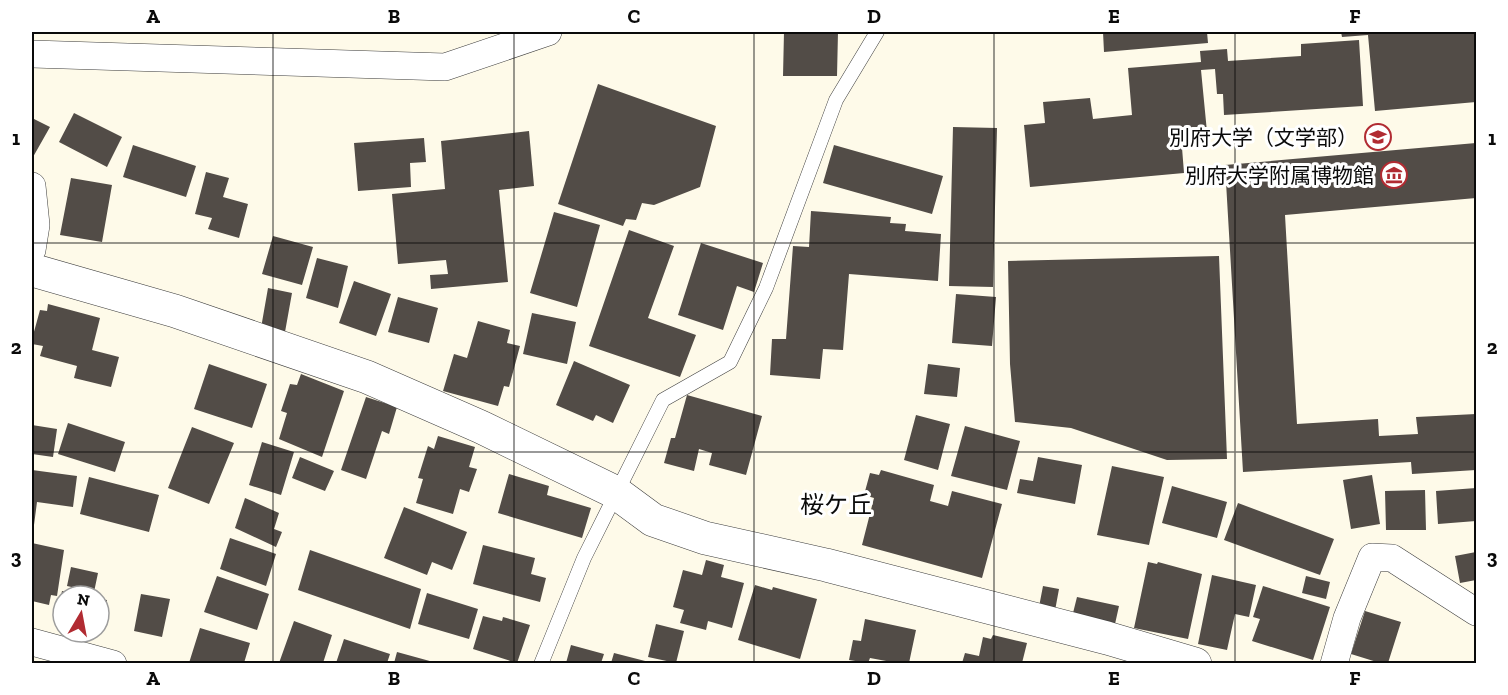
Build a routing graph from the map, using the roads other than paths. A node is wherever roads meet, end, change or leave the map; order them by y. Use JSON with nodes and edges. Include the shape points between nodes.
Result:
{"nodes":[{"id":1,"x":548,"y":32,"type":"edge"},
{"id":2,"x":877,"y":32,"type":"edge"},
{"id":3,"x":32,"y":54,"type":"edge"},
{"id":4,"x":32,"y":186,"type":"edge"},
{"id":5,"x":32,"y":250,"type":"edge"},
{"id":6,"x":32,"y":270,"type":"edge"},
{"id":7,"x":615,"y":492,"type":"junction"},
{"id":8,"x":1476,"y":612,"type":"edge"},
{"id":9,"x":32,"y":642,"type":"edge"},
{"id":10,"x":113,"y":663,"type":"edge"},
{"id":11,"x":541,"y":663,"type":"edge"},
{"id":12,"x":1195,"y":663,"type":"edge"},
{"id":13,"x":1334,"y":663,"type":"edge"}],
"edges":[{"from":1,"to":3,"type":"street","via":[[445,67]]},
{"from":2,"to":7,"type":"lane","via":[[836,100],[766,288],[730,362],[663,400]]},
{"from":4,"to":5,"type":"street","via":[[36,225]]},
{"from":6,"to":7,"type":"street","via":[[175,311],[367,377]]},
{"from":7,"to":11,"type":"lane"},
{"from":7,"to":12,"type":"street","via":[[653,520],[705,538],[826,564]]},
{"from":8,"to":13,"type":"street","via":[[1392,558],[1372,557]]},
{"from":9,"to":10,"type":"street"}]}
